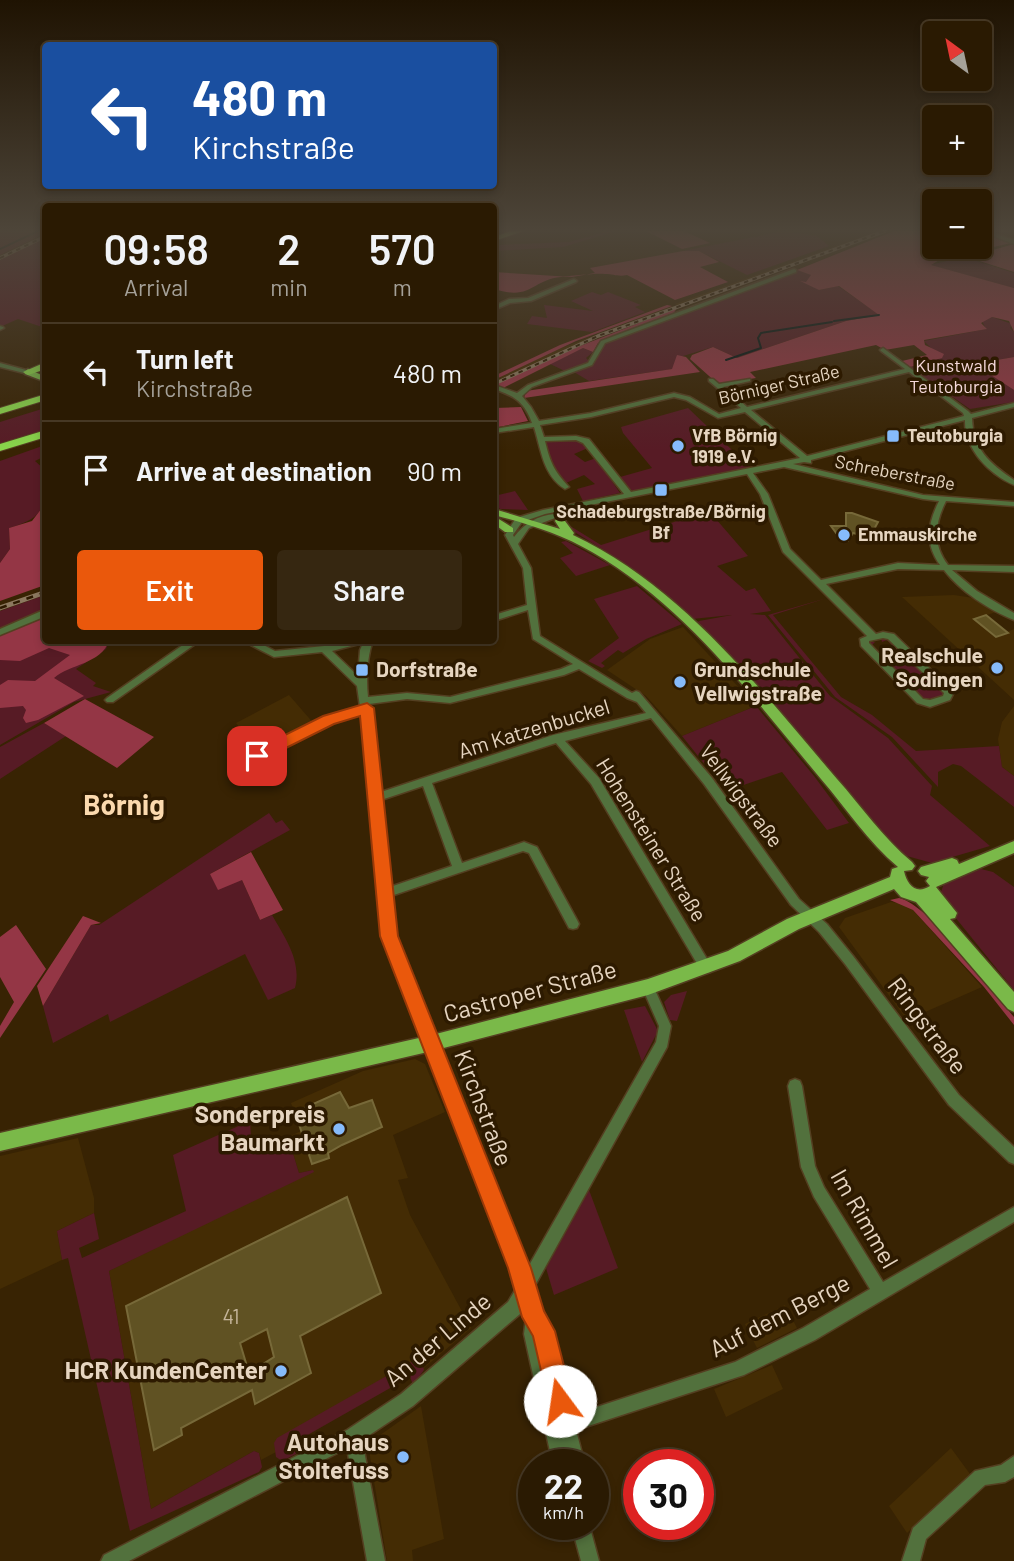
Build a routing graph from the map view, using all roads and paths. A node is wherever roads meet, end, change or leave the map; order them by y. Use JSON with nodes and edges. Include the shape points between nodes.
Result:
{"nodes":[{"id":1,"x":706,"y":304,"type":"edge"},
{"id":2,"x":883,"y":350,"type":"dead end"},
{"id":3,"x":0,"y":365,"type":"edge"},
{"id":4,"x":42,"y":369,"type":"edge"},
{"id":5,"x":910,"y":370,"type":"junction"},
{"id":6,"x":31,"y":373,"type":"junction"},
{"id":7,"x":42,"y":378,"type":"edge"},
{"id":8,"x":748,"y":380,"type":"dead end"},
{"id":9,"x":497,"y":388,"type":"edge"},
{"id":10,"x":766,"y":390,"type":"dead end"},
{"id":11,"x":518,"y":396,"type":"junction"},
{"id":12,"x":731,"y":397,"type":"junction"},
{"id":13,"x":42,"y":400,"type":"edge"},
{"id":14,"x":1014,"y":405,"type":"edge"},
{"id":15,"x":748,"y":410,"type":"junction"},
{"id":16,"x":0,"y":413,"type":"edge"},
{"id":17,"x":969,"y":415,"type":"junction"},
{"id":18,"x":537,"y":423,"type":"junction"},
{"id":19,"x":497,"y":430,"type":"edge"},
{"id":20,"x":42,"y":436,"type":"edge"},
{"id":21,"x":541,"y":439,"type":"junction"},
{"id":22,"x":0,"y":449,"type":"edge"},
{"id":23,"x":806,"y":459,"type":"junction"},
{"id":24,"x":786,"y":464,"type":"junction"},
{"id":25,"x":812,"y":471,"type":"junction"},
{"id":26,"x":749,"y":472,"type":"junction"},
{"id":27,"x":1014,"y":483,"type":"edge"},
{"id":28,"x":565,"y":487,"type":"dead end"},
{"id":29,"x":630,"y":496,"type":"junction"},
{"id":30,"x":943,"y":500,"type":"junction"},
{"id":31,"x":1014,"y":504,"type":"edge"},
{"id":32,"x":581,"y":506,"type":"junction"},
{"id":33,"x":565,"y":511,"type":"junction"},
{"id":34,"x":497,"y":516,"type":"edge"},
{"id":35,"x":497,"y":519,"type":"edge"},
{"id":36,"x":527,"y":521,"type":"junction"},
{"id":37,"x":509,"y":530,"type":"junction"},
{"id":38,"x":569,"y":533,"type":"junction"},
{"id":39,"x":514,"y":543,"type":"junction"},
{"id":40,"x":589,"y":546,"type":"junction"},
{"id":41,"x":944,"y":566,"type":"junction"},
{"id":42,"x":1014,"y":569,"type":"edge"},
{"id":43,"x":820,"y":583,"type":"junction"},
{"id":44,"x":530,"y":607,"type":"junction"},
{"id":45,"x":42,"y":613,"type":"edge"},
{"id":46,"x":497,"y":617,"type":"edge"},
{"id":47,"x":1014,"y":617,"type":"edge"},
{"id":48,"x":0,"y":632,"type":"edge"},
{"id":49,"x":874,"y":637,"type":"junction"},
{"id":50,"x":191,"y":644,"type":"edge"},
{"id":51,"x":251,"y":644,"type":"edge"},
{"id":52,"x":347,"y":644,"type":"edge"},
{"id":53,"x":367,"y":644,"type":"edge"},
{"id":54,"x":324,"y":650,"type":"junction"},
{"id":55,"x":581,"y":664,"type":"junction"},
{"id":56,"x":362,"y":685,"type":"junction"},
{"id":57,"x":110,"y":700,"type":"dead end"},
{"id":58,"x":366,"y":705,"type":"junction"},
{"id":59,"x":654,"y":713,"type":"junction"},
{"id":60,"x":557,"y":738,"type":"junction"},
{"id":61,"x":257,"y":756,"type":"dead end"},
{"id":62,"x":427,"y":783,"type":"junction"},
{"id":63,"x":376,"y":798,"type":"junction"},
{"id":64,"x":1014,"y":847,"type":"edge"},
{"id":65,"x":458,"y":868,"type":"junction"},
{"id":66,"x":915,"y":881,"type":"junction"},
{"id":67,"x":383,"y":894,"type":"junction"},
{"id":68,"x":810,"y":917,"type":"junction"},
{"id":69,"x":573,"y":924,"type":"dead end"},
{"id":70,"x":706,"y":968,"type":"junction"},
{"id":71,"x":648,"y":987,"type":"junction"},
{"id":72,"x":1014,"y":992,"type":"edge"},
{"id":73,"x":1014,"y":1004,"type":"edge"},
{"id":74,"x":432,"y":1044,"type":"junction"},
{"id":75,"x":796,"y":1086,"type":"dead end"},
{"id":76,"x":0,"y":1142,"type":"edge"},
{"id":77,"x":1014,"y":1157,"type":"edge"},
{"id":78,"x":1014,"y":1214,"type":"edge"},
{"id":79,"x":526,"y":1291,"type":"junction"},
{"id":80,"x":881,"y":1292,"type":"junction"},
{"id":81,"x":560,"y":1427,"type":"junction"},
{"id":82,"x":353,"y":1436,"type":"junction"},
{"id":83,"x":561,"y":1449,"type":"edge"},
{"id":84,"x":569,"y":1449,"type":"edge"},
{"id":85,"x":1014,"y":1465,"type":"edge"},
{"id":86,"x":585,"y":1540,"type":"edge"},
{"id":87,"x":110,"y":1561,"type":"edge"},
{"id":88,"x":376,"y":1561,"type":"edge"},
{"id":89,"x":590,"y":1561,"type":"edge"},
{"id":90,"x":911,"y":1561,"type":"edge"}],
"edges":[{"from":1,"to":11,"type":"street","via":[[603,342],[590,364],[534,384]]},
{"from":2,"to":5,"type":"street"},
{"from":3,"to":6,"type":"street"},
{"from":4,"to":6,"type":"highway"},
{"from":5,"to":15,"type":"street","name":"Börniger Straße"},
{"from":5,"to":17,"type":"street"},
{"from":6,"to":7,"type":"main road"},
{"from":8,"to":12,"type":"street","name":"Schreberstraße","via":[[714,383]]},
{"from":9,"to":11,"type":"street"},
{"from":10,"to":12,"type":"street"},
{"from":11,"to":18,"type":"street"},
{"from":12,"to":15,"type":"street","name":"Schreberstraße"},
{"from":13,"to":16,"type":"highway"},
{"from":14,"to":17,"type":"street"},
{"from":15,"to":18,"type":"street","name":"Börniger Straße","via":[[714,416],[688,398],[674,395]]},
{"from":15,"to":23,"type":"street","name":"Schreberstraße"},
{"from":17,"to":23,"type":"street"},
{"from":17,"to":27,"type":"street","via":[[969,433],[979,453]]},
{"from":18,"to":19,"type":"street","name":"Börniger Straße"},
{"from":18,"to":21,"type":"street"},
{"from":20,"to":22,"type":"highway"},
{"from":21,"to":28,"type":"street","via":[[542,453],[555,479]]},
{"from":21,"to":29,"type":"street","via":[[586,441]]},
{"from":23,"to":24,"type":"street"},
{"from":23,"to":25,"type":"street","name":"Schreberstraße"},
{"from":24,"to":25,"type":"street","name":"Schreberstraße"},
{"from":24,"to":26,"type":"street"},
{"from":25,"to":30,"type":"street","name":"Schreberstraße"},
{"from":26,"to":29,"type":"street"},
{"from":26,"to":43,"type":"street","via":[[764,494],[786,550]]},
{"from":29,"to":32,"type":"street"},
{"from":30,"to":31,"type":"street","name":"Schreberstraße"},
{"from":30,"to":41,"type":"street","via":[[932,531]]},
{"from":32,"to":33,"type":"street"},
{"from":32,"to":36,"type":"street"},
{"from":33,"to":36,"type":"street"},
{"from":33,"to":38,"type":"main road","via":[[560,521]]},
{"from":34,"to":36,"type":"main road"},
{"from":35,"to":37,"type":"main road"},
{"from":36,"to":37,"type":"street"},
{"from":36,"to":38,"type":"main road"},
{"from":36,"to":39,"type":"street"},
{"from":36,"to":40,"type":"main road"},
{"from":37,"to":39,"type":"street","name":"Vellwigstraße"},
{"from":38,"to":40,"type":"main road"},
{"from":39,"to":44,"type":"street","name":"Vellwigstraße","via":[[527,568]]},
{"from":40,"to":66,"type":"main road","via":[[641,582],[730,664],[816,765],[844,808]]},
{"from":41,"to":42,"type":"street"},
{"from":41,"to":43,"type":"street","via":[[886,567]]},
{"from":41,"to":47,"type":"street"},
{"from":43,"to":49,"type":"street"},
{"from":44,"to":46,"type":"street"},
{"from":44,"to":55,"type":"street","name":"Vellwigstraße","via":[[536,637]]},
{"from":45,"to":48,"type":"street"},
{"from":49,"to":49,"type":"street","via":[[864,644],[920,701],[930,704],[947,698],[949,692],[891,636]]},
{"from":50,"to":57,"type":"street"},
{"from":51,"to":54,"type":"street","via":[[268,654]]},
{"from":52,"to":54,"type":"street"},
{"from":53,"to":56,"type":"street","name":"Kirchstraße"},
{"from":54,"to":56,"type":"street"},
{"from":55,"to":58,"type":"street","via":[[450,700],[407,696]]},
{"from":55,"to":59,"type":"street","name":"Vellwigstraße"},
{"from":56,"to":58,"type":"street","name":"Kirchstraße"},
{"from":58,"to":61,"type":"street"},
{"from":58,"to":63,"type":"street","name":"Kirchstraße"},
{"from":59,"to":60,"type":"street","name":"Am Katzenbuckel"},
{"from":59,"to":68,"type":"street","name":"Vellwigstraße"},
{"from":60,"to":62,"type":"street","name":"Am Katzenbuckel"},
{"from":60,"to":70,"type":"street","name":"Hohensteiner Straße","via":[[595,781]]},
{"from":62,"to":63,"type":"street","name":"Am Katzenbuckel"},
{"from":62,"to":65,"type":"street"},
{"from":63,"to":67,"type":"street","name":"Kirchstraße"},
{"from":64,"to":66,"type":"main road","name":"Castroper Straße"},
{"from":65,"to":67,"type":"street"},
{"from":65,"to":69,"type":"street","via":[[529,847]]},
{"from":66,"to":68,"type":"main road","name":"Castroper Straße","via":[[868,902],[856,900]]},
{"from":66,"to":72,"type":"main road"},
{"from":66,"to":73,"type":"main road"},
{"from":67,"to":74,"type":"street","name":"Kirchstraße","via":[[389,936]]},
{"from":68,"to":70,"type":"main road","name":"Castroper Straße"},
{"from":68,"to":77,"type":"street","name":"Ringstraße","via":[[849,960],[954,1100]]},
{"from":70,"to":71,"type":"main road","name":"Castroper Straße"},
{"from":71,"to":74,"type":"main road","name":"Castroper Straße"},
{"from":71,"to":79,"type":"street","name":"An der Linde","via":[[666,1034]]},
{"from":74,"to":76,"type":"main road","name":"Castroper Straße"},
{"from":74,"to":79,"type":"street","name":"Kirchstraße"},
{"from":75,"to":80,"type":"street","name":"Im Rimmel","via":[[808,1167]]},
{"from":78,"to":80,"type":"street","name":"Auf dem Berge"},
{"from":79,"to":81,"type":"street","name":"Kirchstraße","via":[[534,1317],[533,1334]]},
{"from":79,"to":82,"type":"street","name":"An der Linde","via":[[514,1308],[407,1400]]},
{"from":80,"to":81,"type":"street","name":"Auf dem Berge","via":[[738,1369]]},
{"from":81,"to":83,"type":"street","name":"Kirchstraße"},
{"from":81,"to":84,"type":"street","name":"Kirchstraße"},
{"from":82,"to":87,"type":"street","name":"An der Linde"},
{"from":82,"to":88,"type":"street"},
{"from":85,"to":90,"type":"street","via":[[1005,1473],[981,1477],[919,1534]]},
{"from":86,"to":89,"type":"street"}]}
